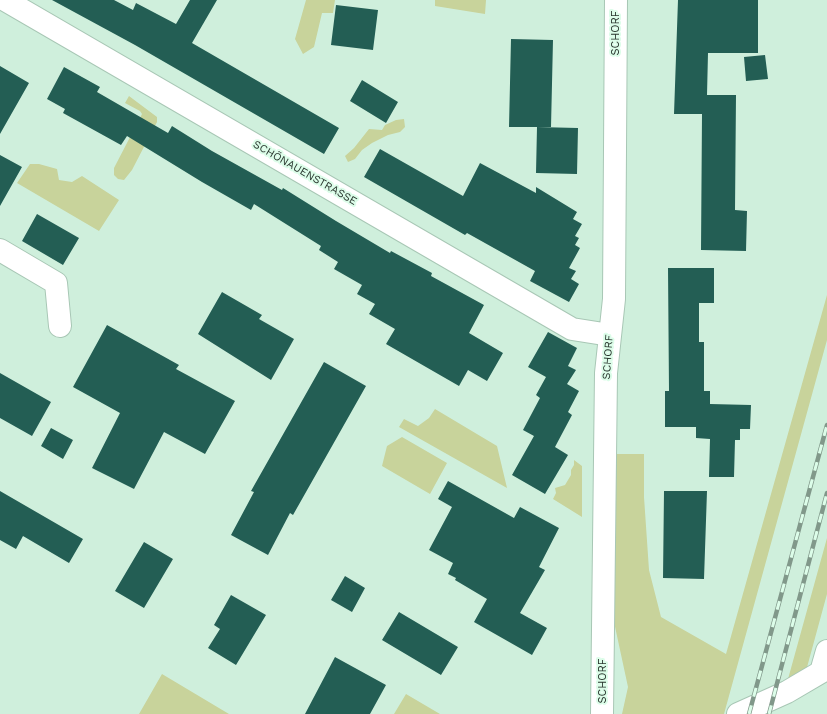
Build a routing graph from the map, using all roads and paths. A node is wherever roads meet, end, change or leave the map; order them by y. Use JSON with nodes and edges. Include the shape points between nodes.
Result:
{"nodes":[{"id":1,"x":4,"y":0,"type":"edge"},
{"id":2,"x":616,"y":0,"type":"edge"},
{"id":3,"x":0,"y":250,"type":"edge"},
{"id":4,"x":60,"y":326,"type":"dead end"},
{"id":5,"x":610,"y":335,"type":"junction"},
{"id":6,"x":827,"y":651,"type":"edge"},
{"id":7,"x":602,"y":714,"type":"edge"},
{"id":8,"x":738,"y":714,"type":"edge"}],
"edges":[{"from":1,"to":5,"type":"street","name":"SCHÖNAUENSTRASSE","via":[[572,329]]},
{"from":2,"to":5,"type":"street","name":"SCHORF","via":[[614,299]]},
{"from":3,"to":4,"type":"street","via":[[56,283]]},
{"from":5,"to":7,"type":"street","name":"SCHORF","via":[[606,373]]},
{"from":6,"to":8,"type":"street","via":[[821,672],[787,692]]}]}
